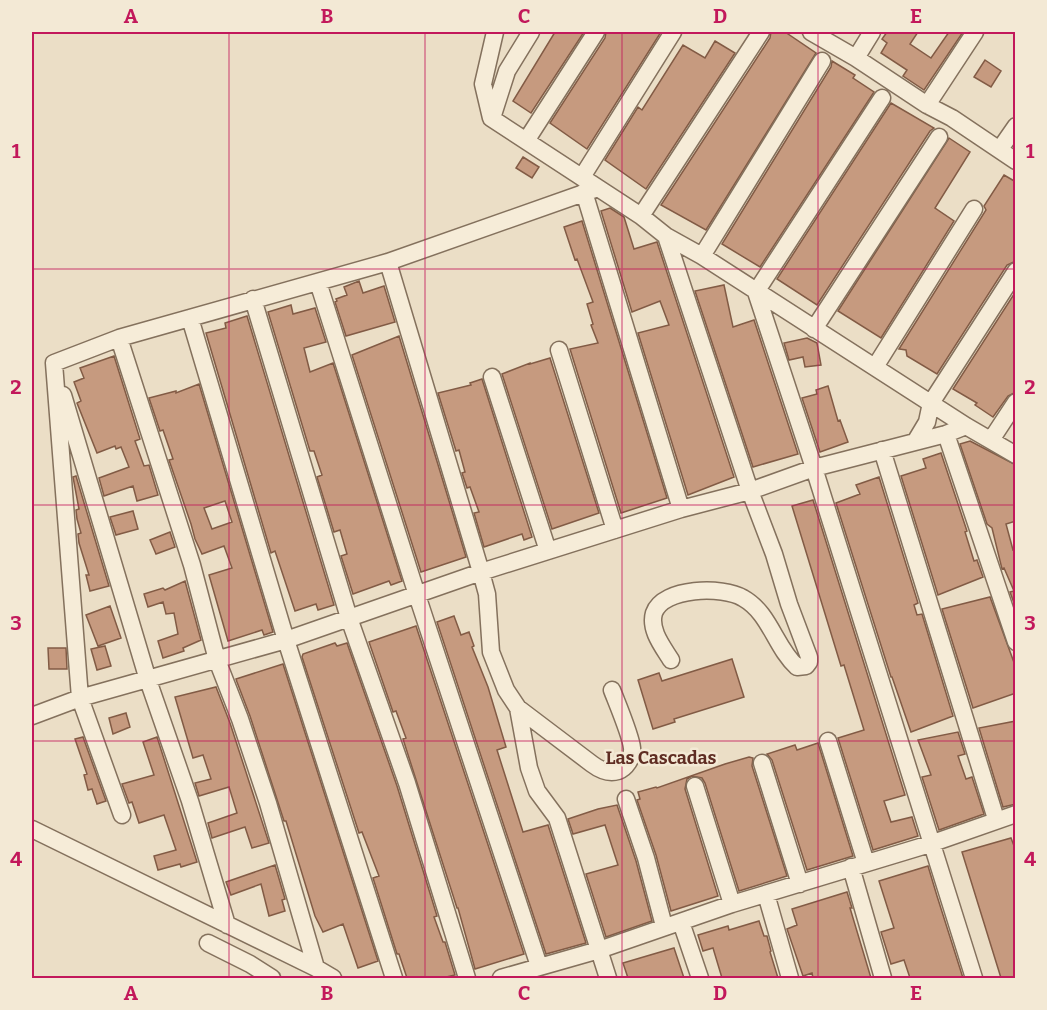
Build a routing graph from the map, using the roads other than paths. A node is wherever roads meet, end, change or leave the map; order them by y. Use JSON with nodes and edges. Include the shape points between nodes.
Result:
{"nodes":[{"id":1,"x":495,"y":32,"type":"edge"},
{"id":2,"x":531,"y":32,"type":"edge"},
{"id":3,"x":596,"y":32,"type":"edge"},
{"id":4,"x":673,"y":32,"type":"edge"},
{"id":5,"x":761,"y":32,"type":"edge"},
{"id":6,"x":811,"y":32,"type":"edge"},
{"id":7,"x":872,"y":32,"type":"edge"},
{"id":8,"x":975,"y":32,"type":"edge"},
{"id":9,"x":856,"y":58,"type":"junction"},
{"id":10,"x":822,"y":61,"type":"dead end"},
{"id":11,"x":882,"y":98,"type":"dead end"},
{"id":12,"x":927,"y":105,"type":"junction"},
{"id":13,"x":491,"y":118,"type":"junction"},
{"id":14,"x":1016,"y":126,"type":"edge"},
{"id":15,"x":939,"y":137,"type":"dead end"},
{"id":16,"x":526,"y":141,"type":"junction"},
{"id":17,"x":1000,"y":149,"type":"junction"},
{"id":18,"x":1016,"y":160,"type":"edge"},
{"id":19,"x":588,"y":186,"type":"junction"},
{"id":20,"x":974,"y":209,"type":"dead end"},
{"id":21,"x":641,"y":216,"type":"junction"},
{"id":22,"x":666,"y":236,"type":"junction"},
{"id":23,"x":702,"y":256,"type":"junction"},
{"id":24,"x":388,"y":262,"type":"junction"},
{"id":25,"x":1016,"y":271,"type":"edge"},
{"id":26,"x":318,"y":282,"type":"junction"},
{"id":27,"x":756,"y":292,"type":"junction"},
{"id":28,"x":253,"y":299,"type":"junction"},
{"id":29,"x":189,"y":318,"type":"junction"},
{"id":30,"x":814,"y":328,"type":"junction"},
{"id":31,"x":119,"y":338,"type":"junction"},
{"id":32,"x":559,"y":350,"type":"dead end"},
{"id":33,"x":54,"y":363,"type":"junction"},
{"id":34,"x":875,"y":368,"type":"junction"},
{"id":35,"x":492,"y":377,"type":"dead end"},
{"id":36,"x":1016,"y":402,"type":"edge"},
{"id":37,"x":931,"y":403,"type":"junction"},
{"id":38,"x":966,"y":426,"type":"junction"},
{"id":39,"x":946,"y":434,"type":"junction"},
{"id":40,"x":991,"y":440,"type":"junction"},
{"id":41,"x":915,"y":442,"type":"junction"},
{"id":42,"x":882,"y":450,"type":"junction"},
{"id":43,"x":1016,"y":456,"type":"edge"},
{"id":44,"x":814,"y":468,"type":"junction"},
{"id":45,"x":750,"y":491,"type":"junction"},
{"id":46,"x":681,"y":509,"type":"junction"},
{"id":47,"x":615,"y":530,"type":"junction"},
{"id":48,"x":548,"y":551,"type":"junction"},
{"id":49,"x":481,"y":572,"type":"junction"},
{"id":50,"x":417,"y":595,"type":"junction"},
{"id":51,"x":349,"y":618,"type":"junction"},
{"id":52,"x":286,"y":640,"type":"junction"},
{"id":53,"x":1016,"y":642,"type":"edge"},
{"id":54,"x":217,"y":660,"type":"junction"},
{"id":55,"x":671,"y":660,"type":"dead end"},
{"id":56,"x":148,"y":680,"type":"junction"},
{"id":57,"x":612,"y":690,"type":"dead end"},
{"id":58,"x":80,"y":698,"type":"junction"},
{"id":59,"x":518,"y":708,"type":"junction"},
{"id":60,"x":32,"y":716,"type":"edge"},
{"id":61,"x":828,"y":741,"type":"dead end"},
{"id":62,"x":762,"y":763,"type":"dead end"},
{"id":63,"x":695,"y":786,"type":"dead end"},
{"id":64,"x":626,"y":799,"type":"dead end"},
{"id":65,"x":1016,"y":814,"type":"edge"},
{"id":66,"x":122,"y":815,"type":"dead end"},
{"id":67,"x":996,"y":819,"type":"junction"},
{"id":68,"x":32,"y":829,"type":"edge"},
{"id":69,"x":930,"y":844,"type":"junction"},
{"id":70,"x":858,"y":865,"type":"junction"},
{"id":71,"x":800,"y":884,"type":"junction"},
{"id":72,"x":766,"y":894,"type":"junction"},
{"id":73,"x":732,"y":904,"type":"junction"},
{"id":74,"x":681,"y":922,"type":"junction"},
{"id":75,"x":227,"y":925,"type":"junction"},
{"id":76,"x":664,"y":926,"type":"junction"},
{"id":77,"x":208,"y":943,"type":"dead end"},
{"id":78,"x":599,"y":950,"type":"junction"},
{"id":79,"x":539,"y":966,"type":"junction"},
{"id":80,"x":316,"y":968,"type":"junction"},
{"id":81,"x":272,"y":978,"type":"edge"},
{"id":82,"x":333,"y":978,"type":"edge"},
{"id":83,"x":394,"y":978,"type":"edge"},
{"id":84,"x":466,"y":978,"type":"edge"},
{"id":85,"x":501,"y":978,"type":"edge"},
{"id":86,"x":608,"y":978,"type":"edge"},
{"id":87,"x":700,"y":978,"type":"edge"},
{"id":88,"x":790,"y":978,"type":"edge"},
{"id":89,"x":883,"y":978,"type":"edge"},
{"id":90,"x":974,"y":978,"type":"edge"}],
"edges":[{"from":1,"to":13,"type":"street","via":[[483,84]]},
{"from":2,"to":13,"type":"street","via":[[507,71]]},
{"from":3,"to":16,"type":"street"},
{"from":4,"to":19,"type":"street"},
{"from":5,"to":21,"type":"street"},
{"from":6,"to":9,"type":"street"},
{"from":7,"to":9,"type":"street"},
{"from":8,"to":12,"type":"street"},
{"from":9,"to":12,"type":"street"},
{"from":10,"to":23,"type":"street"},
{"from":11,"to":27,"type":"street"},
{"from":12,"to":17,"type":"street"},
{"from":13,"to":16,"type":"street"},
{"from":14,"to":17,"type":"street"},
{"from":15,"to":30,"type":"street"},
{"from":16,"to":19,"type":"street"},
{"from":17,"to":18,"type":"street"},
{"from":19,"to":21,"type":"street"},
{"from":19,"to":24,"type":"street"},
{"from":19,"to":46,"type":"street"},
{"from":20,"to":34,"type":"street"},
{"from":21,"to":22,"type":"street"},
{"from":22,"to":23,"type":"street"},
{"from":22,"to":45,"type":"street"},
{"from":23,"to":27,"type":"street"},
{"from":24,"to":26,"type":"street"},
{"from":24,"to":49,"type":"street"},
{"from":25,"to":37,"type":"street"},
{"from":26,"to":28,"type":"street"},
{"from":26,"to":50,"type":"street"},
{"from":27,"to":30,"type":"street"},
{"from":27,"to":44,"type":"street"},
{"from":28,"to":29,"type":"street"},
{"from":28,"to":51,"type":"street"},
{"from":29,"to":31,"type":"street"},
{"from":29,"to":52,"type":"street"},
{"from":30,"to":34,"type":"street"},
{"from":31,"to":33,"type":"street"},
{"from":31,"to":54,"type":"street","via":[[192,565]]},
{"from":32,"to":47,"type":"street"},
{"from":33,"to":56,"type":"street"},
{"from":33,"to":58,"type":"street"},
{"from":34,"to":37,"type":"street"},
{"from":35,"to":48,"type":"street"},
{"from":36,"to":40,"type":"street"},
{"from":37,"to":38,"type":"street"},
{"from":37,"to":41,"type":"street","via":[[927,422]]},
{"from":38,"to":39,"type":"street"},
{"from":38,"to":40,"type":"street"},
{"from":39,"to":41,"type":"street"},
{"from":39,"to":53,"type":"street"},
{"from":40,"to":43,"type":"street"},
{"from":41,"to":42,"type":"street"},
{"from":42,"to":44,"type":"street"},
{"from":42,"to":67,"type":"street"},
{"from":44,"to":45,"type":"street"},
{"from":44,"to":69,"type":"street"},
{"from":45,"to":46,"type":"street"},
{"from":45,"to":55,"type":"street","via":[[809,662],[801,668],[794,664],[765,617],[742,597],[710,590],[672,598],[654,613],[656,634]]},
{"from":46,"to":47,"type":"street"},
{"from":47,"to":48,"type":"street"},
{"from":48,"to":49,"type":"street"},
{"from":49,"to":50,"type":"street"},
{"from":49,"to":59,"type":"street","via":[[487,594],[491,652]]},
{"from":50,"to":51,"type":"street"},
{"from":50,"to":79,"type":"street"},
{"from":51,"to":52,"type":"street"},
{"from":51,"to":84,"type":"street","via":[[407,783]]},
{"from":52,"to":54,"type":"street"},
{"from":52,"to":83,"type":"street"},
{"from":54,"to":56,"type":"street"},
{"from":54,"to":80,"type":"street","via":[[268,803]]},
{"from":56,"to":58,"type":"street"},
{"from":56,"to":75,"type":"street"},
{"from":57,"to":59,"type":"street","via":[[632,749],[628,765],[612,772],[602,771]]},
{"from":58,"to":60,"type":"street"},
{"from":58,"to":66,"type":"street"},
{"from":59,"to":78,"type":"street","via":[[529,768],[537,791],[557,818]]},
{"from":61,"to":70,"type":"street"},
{"from":62,"to":71,"type":"street"},
{"from":63,"to":73,"type":"street"},
{"from":64,"to":76,"type":"street"},
{"from":65,"to":67,"type":"street"},
{"from":67,"to":69,"type":"street"},
{"from":68,"to":75,"type":"street"},
{"from":69,"to":70,"type":"street"},
{"from":69,"to":90,"type":"street"},
{"from":70,"to":71,"type":"street"},
{"from":70,"to":89,"type":"street"},
{"from":71,"to":72,"type":"street"},
{"from":72,"to":73,"type":"street"},
{"from":72,"to":88,"type":"street"},
{"from":73,"to":74,"type":"street"},
{"from":74,"to":76,"type":"street"},
{"from":74,"to":87,"type":"street"},
{"from":75,"to":80,"type":"street"},
{"from":76,"to":78,"type":"street"},
{"from":77,"to":81,"type":"street"},
{"from":78,"to":79,"type":"street"},
{"from":78,"to":86,"type":"street"},
{"from":79,"to":85,"type":"street"},
{"from":80,"to":82,"type":"street"}]}
